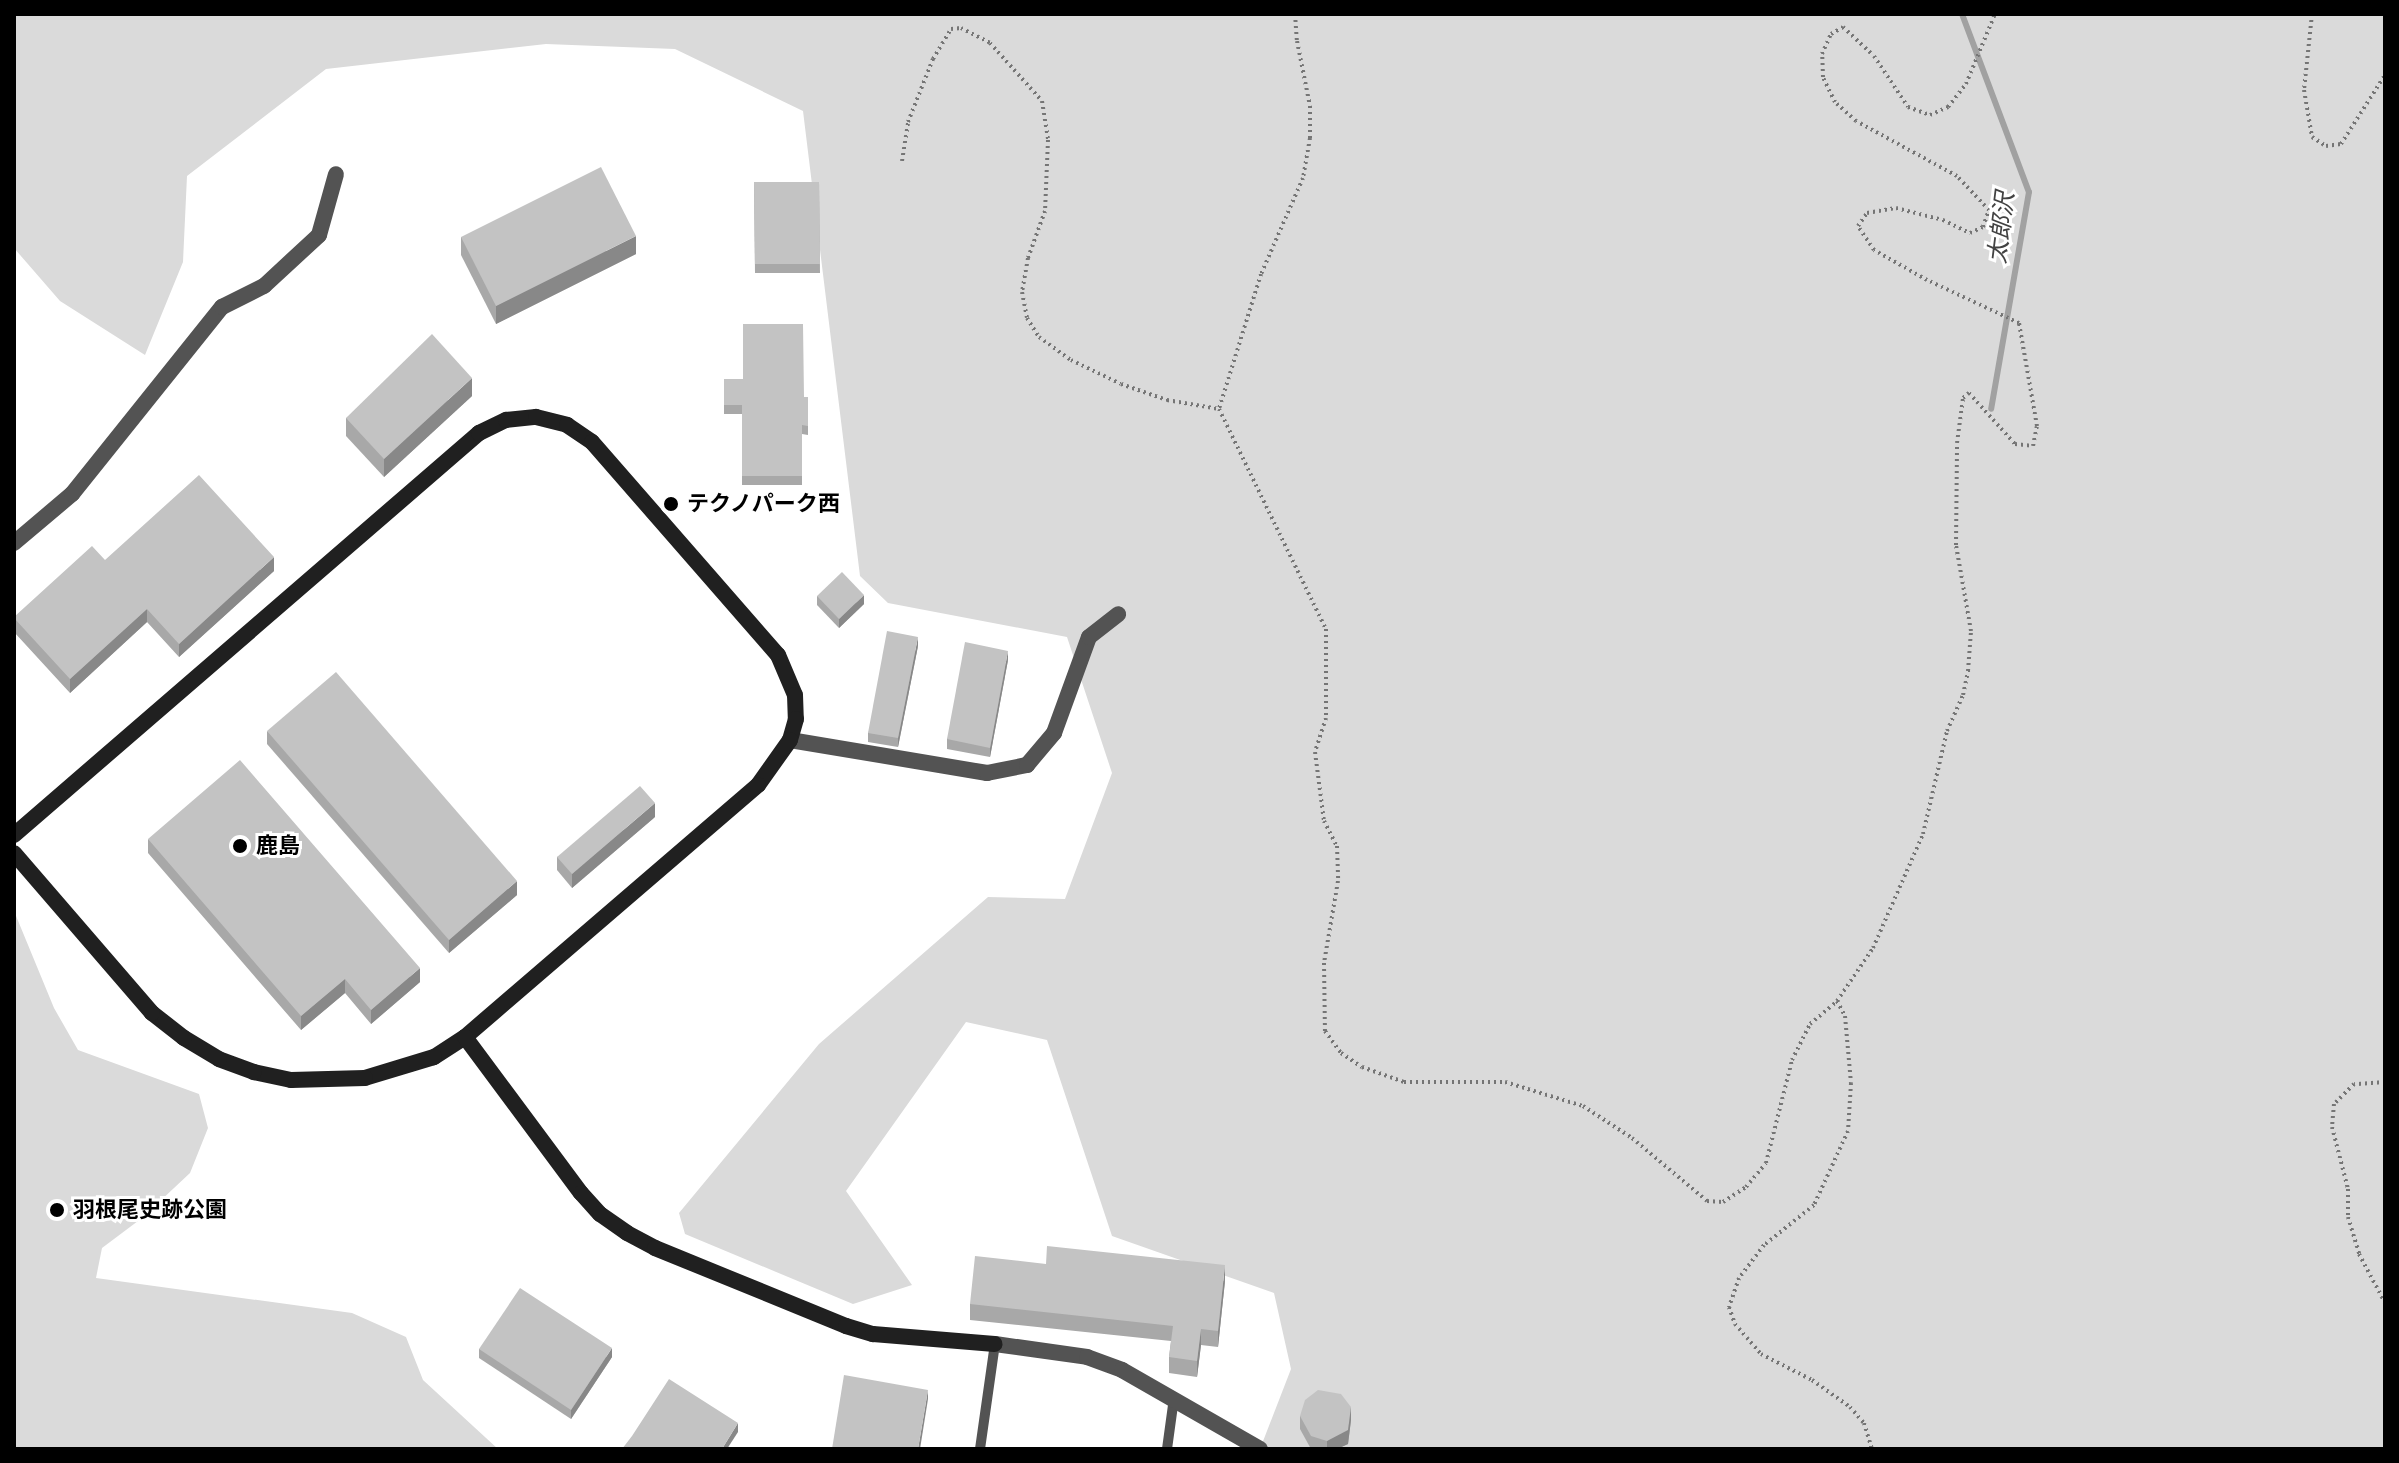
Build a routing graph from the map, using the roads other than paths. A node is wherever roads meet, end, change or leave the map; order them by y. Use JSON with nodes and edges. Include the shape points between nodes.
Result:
{"nodes":[{"id":1,"x":336,"y":174,"type":"dead end"},
{"id":2,"x":14,"y":543,"type":"edge"},
{"id":3,"x":1118,"y":614,"type":"dead end"},
{"id":4,"x":790,"y":740,"type":"junction"},
{"id":5,"x":14,"y":835,"type":"edge"},
{"id":6,"x":14,"y":853,"type":"edge"},
{"id":7,"x":465,"y":1037,"type":"junction"},
{"id":8,"x":995,"y":1344,"type":"junction"},
{"id":9,"x":1174,"y":1398,"type":"junction"},
{"id":10,"x":980,"y":1449,"type":"edge"},
{"id":11,"x":1167,"y":1449,"type":"edge"},
{"id":12,"x":1260,"y":1449,"type":"edge"}],
"edges":[{"from":1,"to":2,"type":"street","via":[[319,235],[264,286],[222,307],[72,494]]},
{"from":3,"to":4,"type":"street","via":[[1089,637],[1054,733],[1027,765],[987,773]]},
{"from":4,"to":5,"type":"street","via":[[795,695],[778,655],[592,442],[567,425],[536,417],[506,420],[479,433]]},
{"from":4,"to":7,"type":"street","via":[[758,785]]},
{"from":6,"to":7,"type":"street","via":[[152,1013],[219,1059],[291,1080],[365,1078],[434,1057]]},
{"from":7,"to":8,"type":"street","via":[[581,1193],[627,1233],[846,1326],[873,1334]]},
{"from":8,"to":9,"type":"street","via":[[1087,1357]]},
{"from":8,"to":10,"type":"lane"},
{"from":9,"to":11,"type":"lane"},
{"from":9,"to":12,"type":"street"}]}
